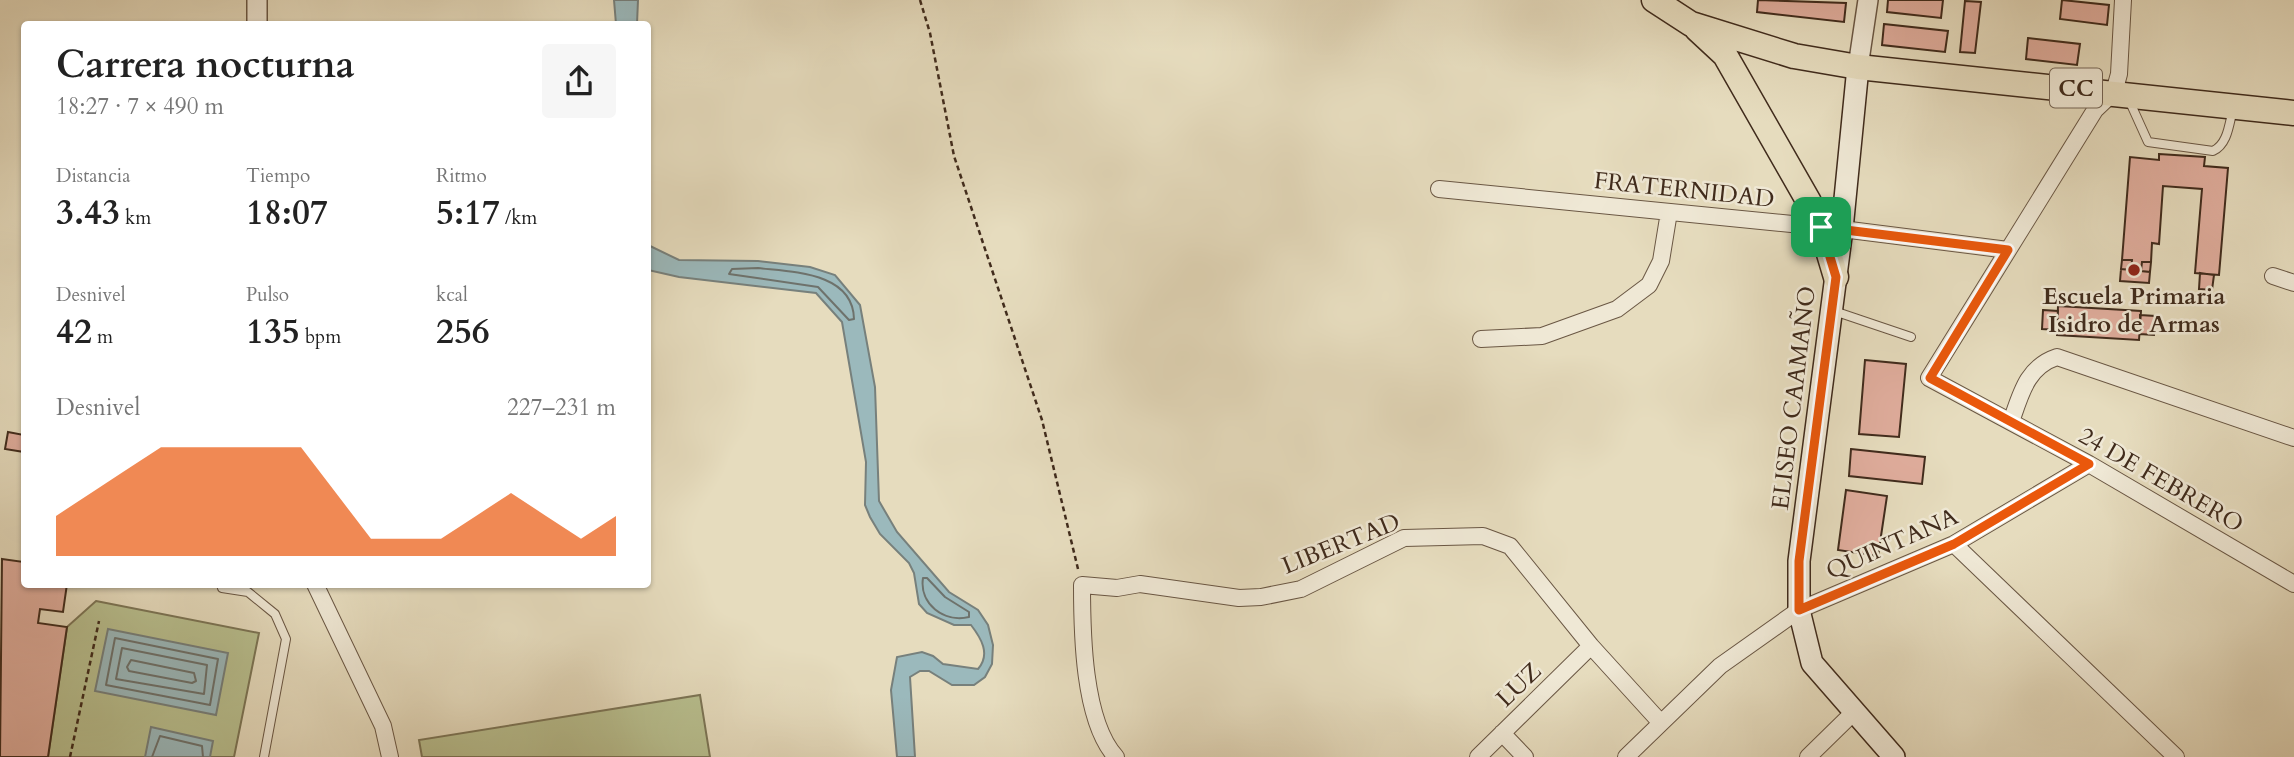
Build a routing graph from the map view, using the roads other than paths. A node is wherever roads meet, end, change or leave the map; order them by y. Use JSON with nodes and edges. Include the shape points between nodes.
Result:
{"nodes":[{"id":1,"x":257,"y":0,"type":"edge"},
{"id":2,"x":1654,"y":0,"type":"edge"},
{"id":3,"x":1868,"y":0,"type":"edge"},
{"id":4,"x":2123,"y":0,"type":"edge"},
{"id":5,"x":257,"y":21,"type":"edge"},
{"id":6,"x":1691,"y":23,"type":"junction"},
{"id":7,"x":1858,"y":68,"type":"junction"},
{"id":8,"x":2120,"y":93,"type":"junction"},
{"id":9,"x":2234,"y":106,"type":"junction"},
{"id":10,"x":2294,"y":113,"type":"edge"},
{"id":11,"x":1439,"y":189,"type":"dead end"},
{"id":12,"x":1669,"y":212,"type":"junction"},
{"id":13,"x":1832,"y":228,"type":"junction"},
{"id":14,"x":2008,"y":250,"type":"junction"},
{"id":15,"x":2273,"y":276,"type":"dead end"},
{"id":16,"x":1836,"y":277,"type":"joint"},
{"id":17,"x":2294,"y":283,"type":"edge"},
{"id":18,"x":1831,"y":310,"type":"junction"},
{"id":19,"x":1911,"y":337,"type":"dead end"},
{"id":20,"x":1481,"y":339,"type":"dead end"},
{"id":21,"x":2011,"y":422,"type":"junction"},
{"id":22,"x":2294,"y":438,"type":"edge"},
{"id":23,"x":2089,"y":464,"type":"junction"},
{"id":24,"x":1954,"y":544,"type":"junction"},
{"id":25,"x":2294,"y":584,"type":"edge"},
{"id":26,"x":222,"y":588,"type":"edge"},
{"id":27,"x":317,"y":588,"type":"edge"},
{"id":28,"x":1799,"y":610,"type":"junction"},
{"id":29,"x":1591,"y":646,"type":"junction"},
{"id":30,"x":1854,"y":712,"type":"junction"},
{"id":31,"x":1661,"y":723,"type":"junction"},
{"id":32,"x":1502,"y":733,"type":"junction"},
{"id":33,"x":1115,"y":756,"type":"edge"},
{"id":34,"x":264,"y":757,"type":"edge"},
{"id":35,"x":390,"y":757,"type":"edge"},
{"id":36,"x":1478,"y":757,"type":"edge"},
{"id":37,"x":1525,"y":757,"type":"edge"},
{"id":38,"x":1626,"y":757,"type":"edge"},
{"id":39,"x":1808,"y":757,"type":"edge"},
{"id":40,"x":1894,"y":757,"type":"edge"},
{"id":41,"x":2176,"y":757,"type":"edge"}],
"edges":[{"from":1,"to":5,"type":"street"},
{"from":2,"to":6,"type":"main road","number":"CC"},
{"from":3,"to":7,"type":"street"},
{"from":4,"to":8,"type":"street"},
{"from":6,"to":7,"type":"main road","number":"CC","via":[[1794,56]]},
{"from":6,"to":13,"type":"main road","via":[[1725,55]]},
{"from":7,"to":8,"type":"main road","number":"CC"},
{"from":7,"to":13,"type":"main road"},
{"from":8,"to":9,"type":"main road","number":"CC"},
{"from":8,"to":9,"type":"lane","via":[[2143,136],[2156,145],[2213,151],[2221,147]]},
{"from":8,"to":14,"type":"street","via":[[2095,110]]},
{"from":9,"to":10,"type":"main road","number":"CC"},
{"from":11,"to":12,"type":"street","name":"FRATERNIDAD"},
{"from":12,"to":13,"type":"street","name":"FRATERNIDAD"},
{"from":12,"to":20,"type":"street","via":[[1661,261],[1649,285],[1617,309],[1542,336]]},
{"from":13,"to":14,"type":"street","name":"FRATERNIDAD"},
{"from":13,"to":16,"type":"main road"},
{"from":14,"to":21,"type":"street","name":"24 DE FEBRERO","via":[[1930,378]]},
{"from":15,"to":17,"type":"street"},
{"from":16,"to":18,"type":"main road","name":"ELISEO CAAMAÑO"},
{"from":18,"to":19,"type":"lane"},
{"from":18,"to":28,"type":"main road","name":"ELISEO CAAMAÑO","via":[[1799,561]]},
{"from":21,"to":22,"type":"street","via":[[2029,376],[2041,362],[2057,357]]},
{"from":21,"to":23,"type":"street","name":"24 DE FEBRERO"},
{"from":23,"to":24,"type":"street","name":"QUINTANA"},
{"from":23,"to":25,"type":"street","name":"24 DE FEBRERO"},
{"from":24,"to":28,"type":"street","name":"QUINTANA"},
{"from":24,"to":41,"type":"street"},
{"from":26,"to":34,"type":"lane","via":[[248,592],[275,614],[286,639]]},
{"from":27,"to":35,"type":"street","via":[[383,726]]},
{"from":28,"to":30,"type":"main road","name":"ELISEO CAAMAÑO","via":[[1812,663]]},
{"from":28,"to":31,"type":"street","name":"QUINTANA","via":[[1720,666]]},
{"from":29,"to":31,"type":"street","name":"LIBERTAD"},
{"from":29,"to":32,"type":"street","name":"LUZ"},
{"from":29,"to":33,"type":"street","name":"LIBERTAD","via":[[1510,546],[1483,536],[1404,538],[1301,589],[1261,597],[1140,584],[1117,588],[1082,585],[1089,681],[1097,719]]},
{"from":30,"to":39,"type":"street"},
{"from":30,"to":40,"type":"main road","name":"ELISEO CAAMAÑO"},
{"from":31,"to":38,"type":"street","name":"QUINTANA"},
{"from":32,"to":36,"type":"street","name":"LUZ"},
{"from":32,"to":37,"type":"street"}]}
